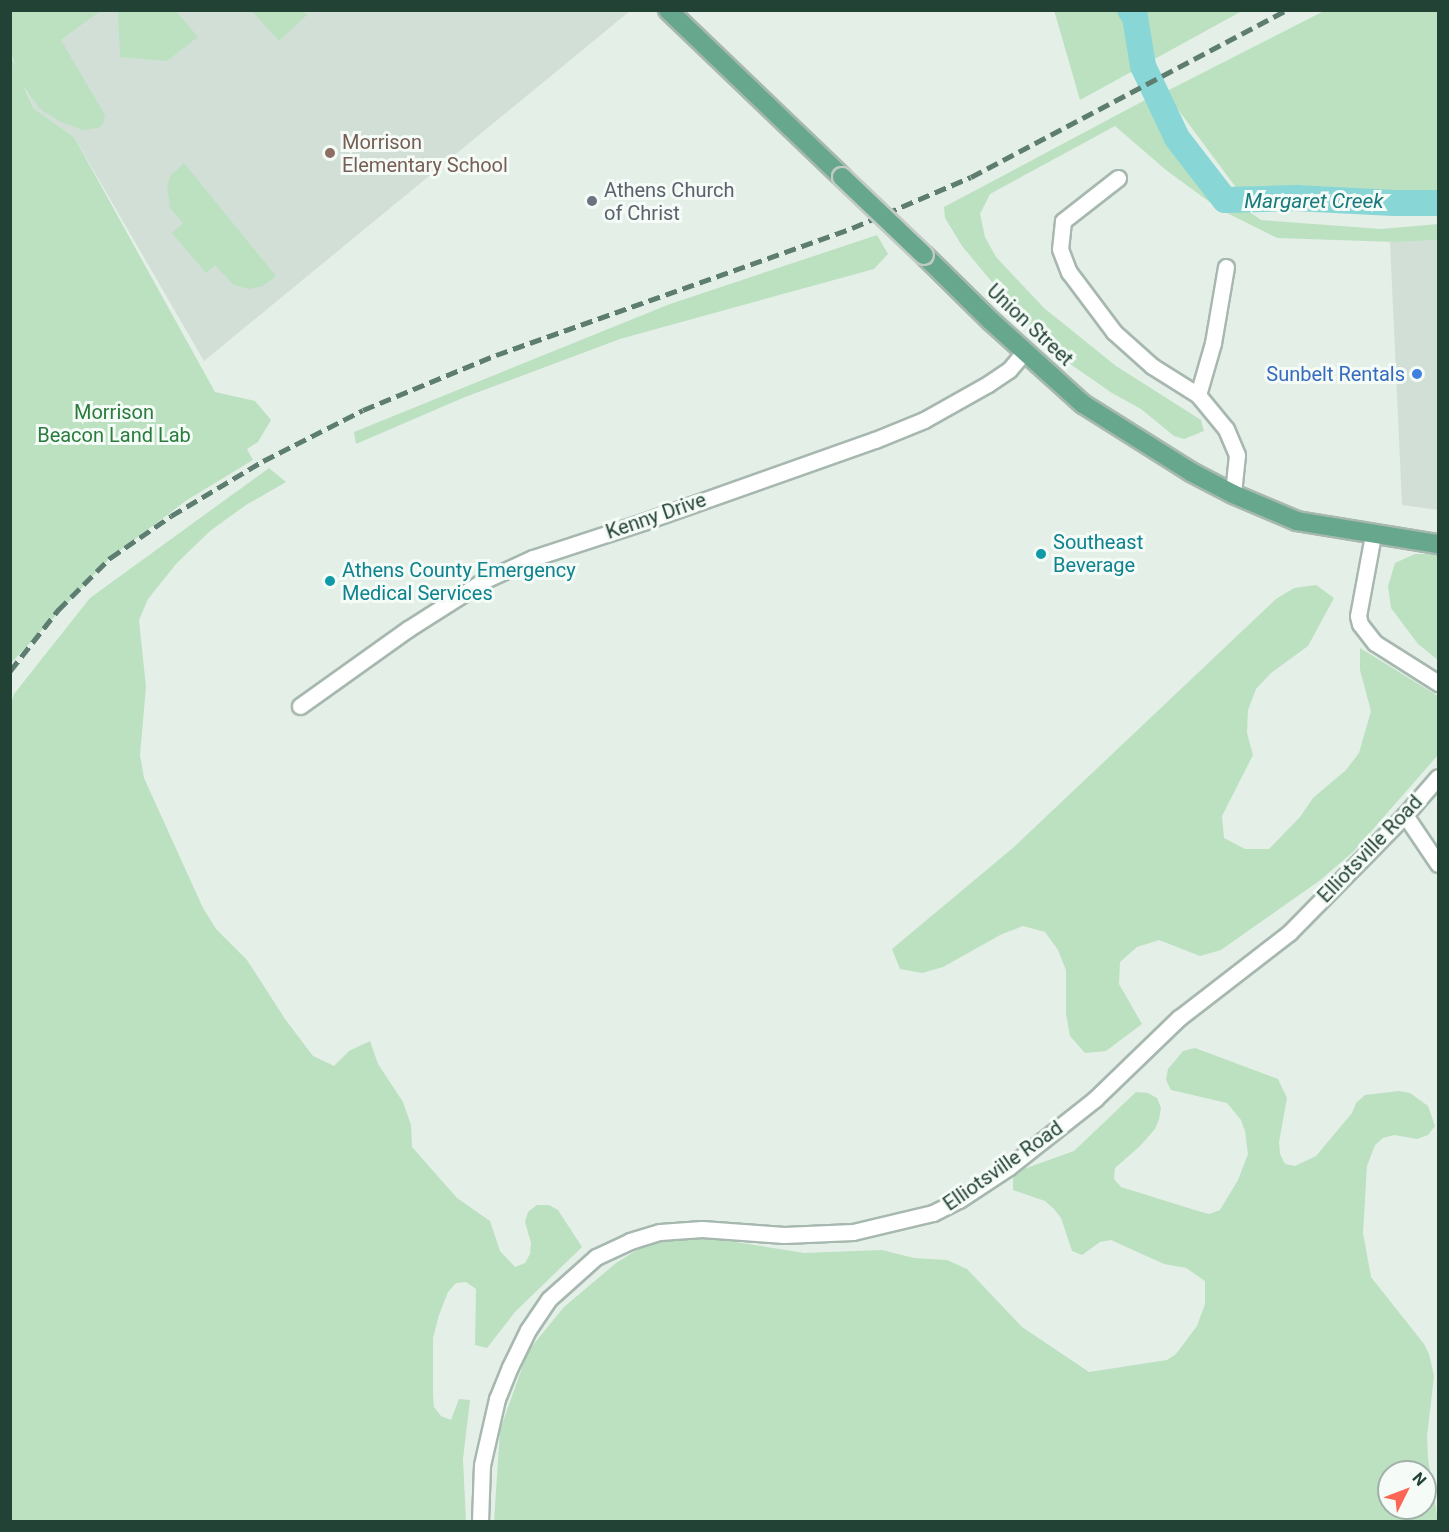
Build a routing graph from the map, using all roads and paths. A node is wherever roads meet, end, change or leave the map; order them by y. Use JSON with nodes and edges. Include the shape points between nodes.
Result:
{"nodes":[{"id":1,"x":668,"y":10,"type":"edge"},
{"id":2,"x":1118,"y":178,"type":"dead end"},
{"id":3,"x":1226,"y":267,"type":"dead end"},
{"id":4,"x":1024,"y":352,"type":"junction"},
{"id":5,"x":1198,"y":394,"type":"junction"},
{"id":6,"x":1233,"y":494,"type":"junction"},
{"id":7,"x":1373,"y":535,"type":"junction"},
{"id":8,"x":1438,"y":544,"type":"edge"},
{"id":9,"x":1438,"y":683,"type":"edge"},
{"id":10,"x":300,"y":706,"type":"dead end"},
{"id":11,"x":1438,"y":777,"type":"edge"},
{"id":12,"x":1406,"y":815,"type":"junction"},
{"id":13,"x":1438,"y":864,"type":"edge"},
{"id":14,"x":480,"y":1521,"type":"edge"}],
"edges":[{"from":1,"to":4,"type":"main road","name":"Union Street","bridge":true},
{"from":2,"to":5,"type":"street","via":[[1063,221],[1060,249],[1069,272],[1114,332],[1152,366]]},
{"from":3,"to":5,"type":"street","via":[[1213,343]]},
{"from":4,"to":6,"type":"main road","name":"Union Street","via":[[1083,404]]},
{"from":4,"to":10,"type":"street","name":"Kenny Drive","via":[[1009,370],[924,420],[533,558],[485,580]]},
{"from":5,"to":6,"type":"street","via":[[1226,429],[1237,455]]},
{"from":6,"to":7,"type":"main road","name":"Union Street","via":[[1297,521]]},
{"from":7,"to":8,"type":"main road","name":"Union Street"},
{"from":7,"to":9,"type":"street","via":[[1359,624],[1375,643]]},
{"from":11,"to":12,"type":"street","name":"Elliotsville Road"},
{"from":12,"to":13,"type":"street"},
{"from":12,"to":14,"type":"street","name":"Elliotsville Road","via":[[1289,933],[1179,1018],[1095,1100],[1009,1167],[959,1200],[933,1214],[853,1232],[660,1232],[596,1257],[549,1299],[510,1367],[482,1465]]}]}
